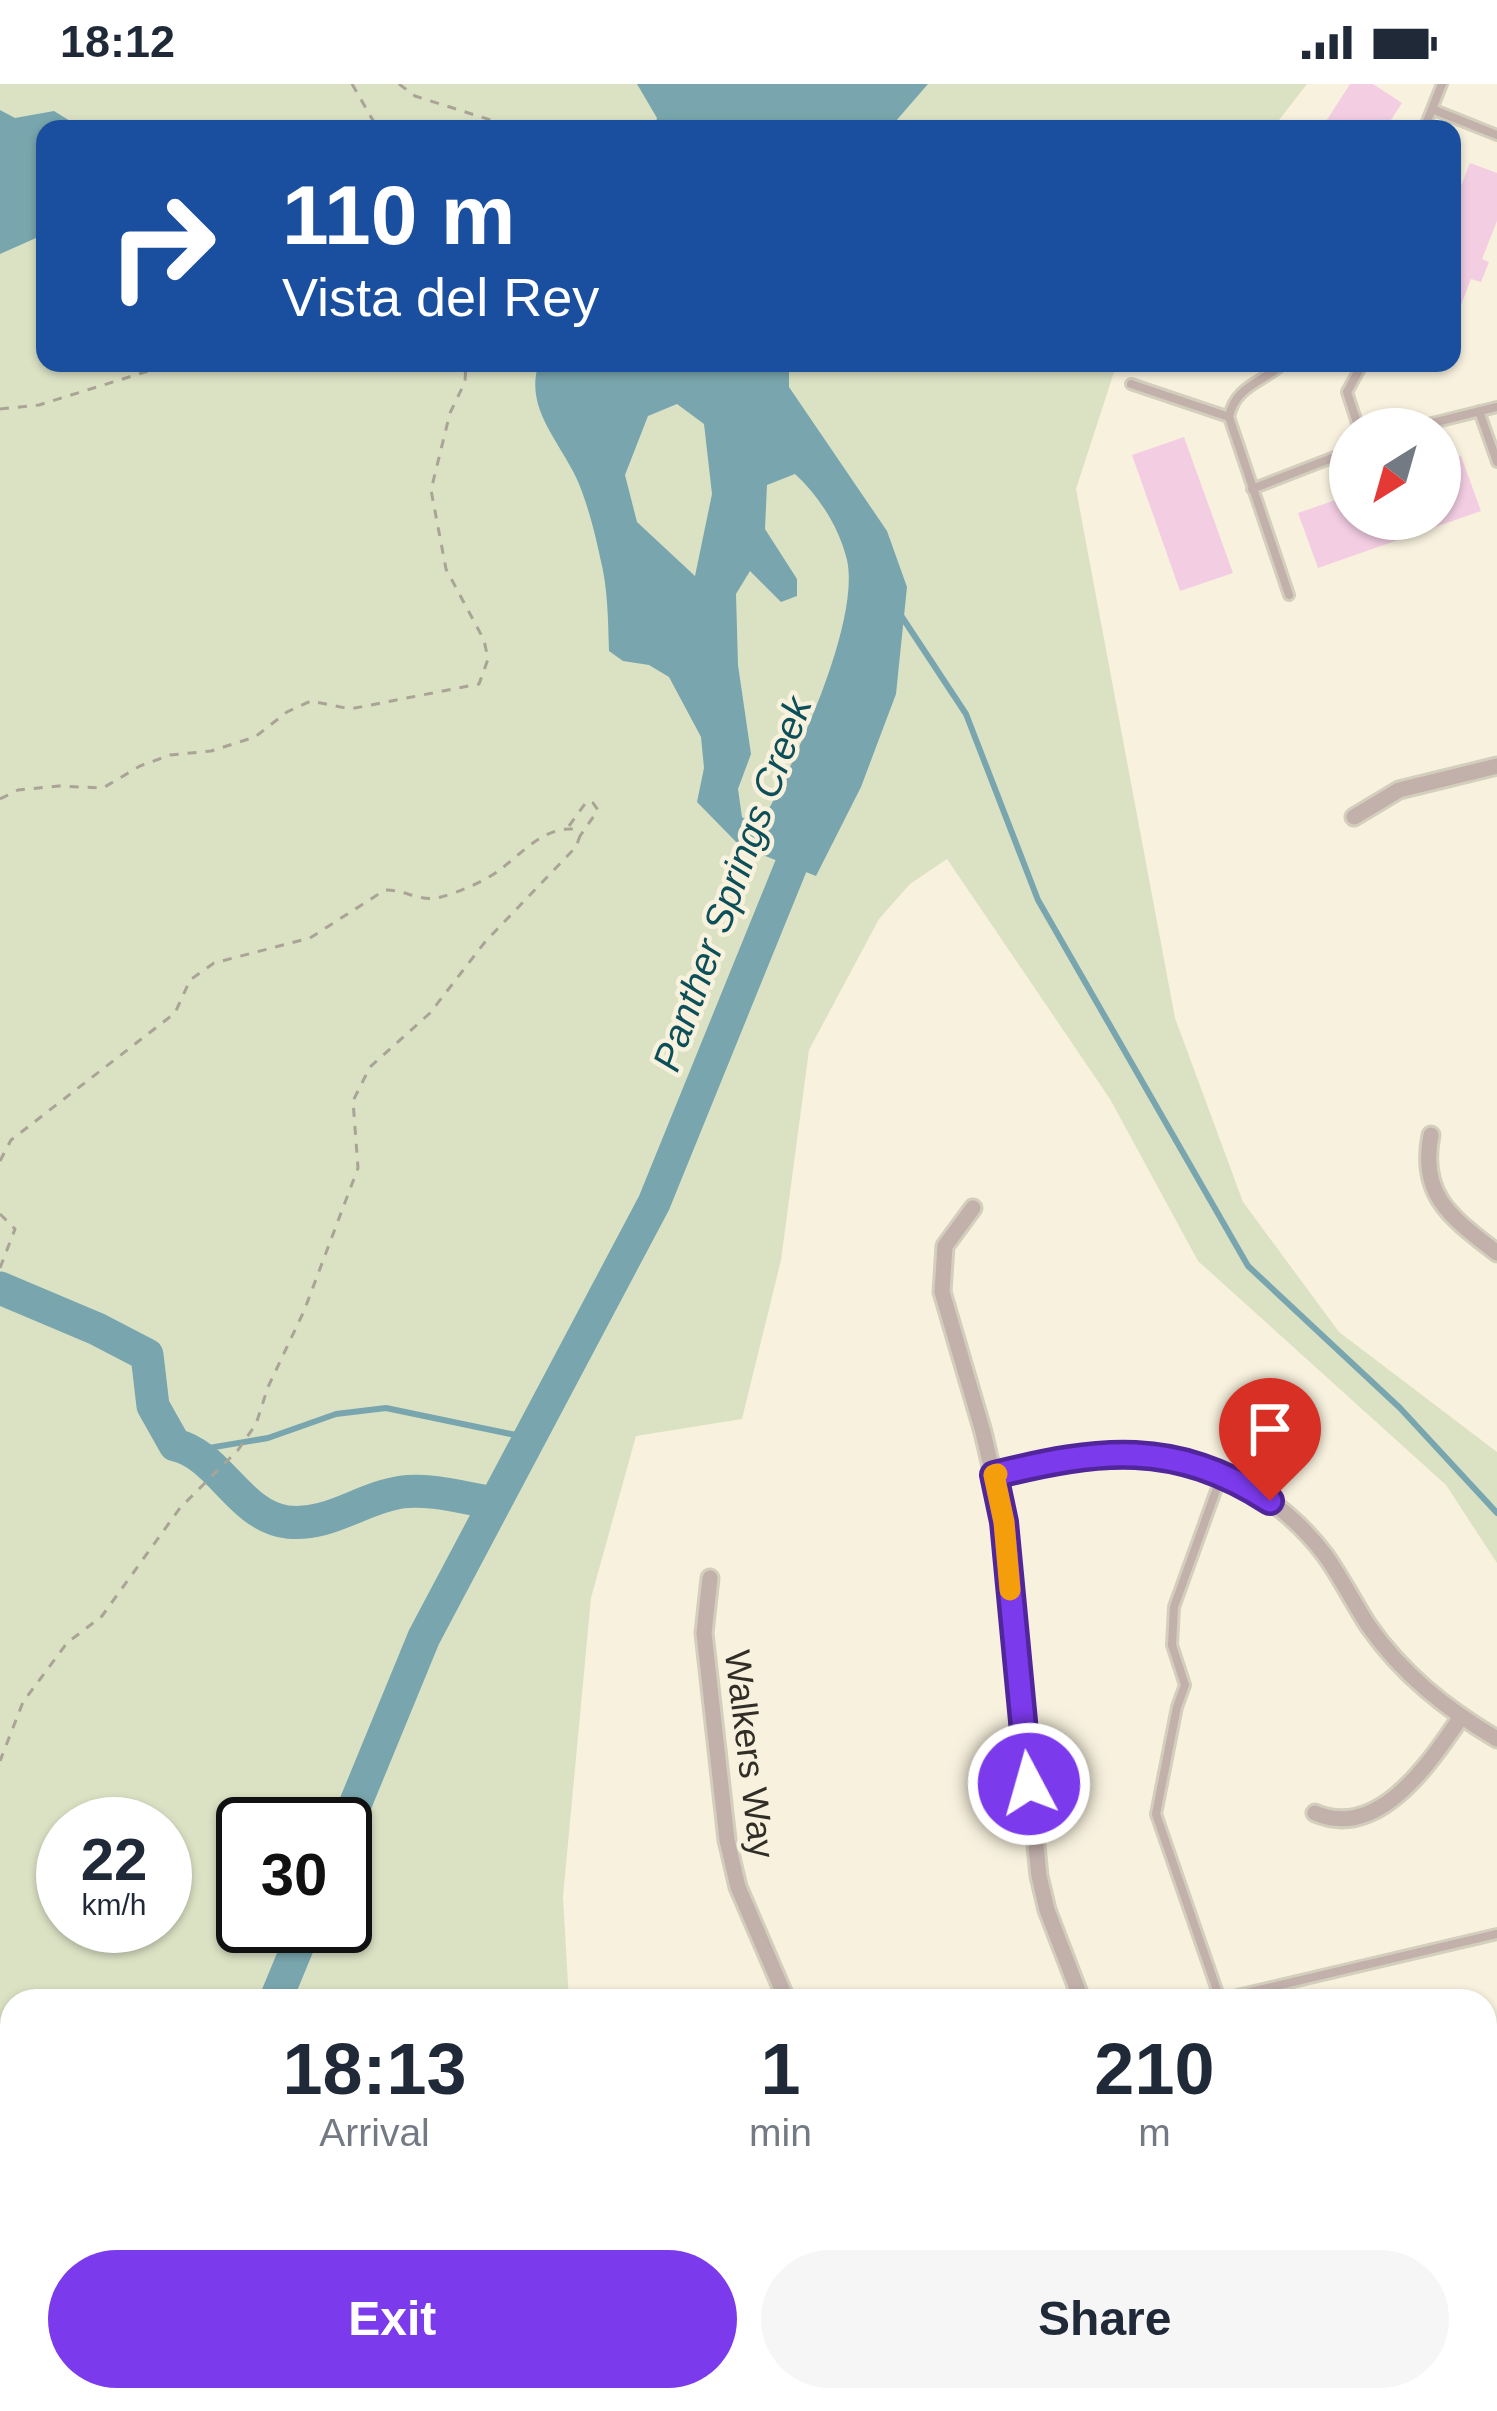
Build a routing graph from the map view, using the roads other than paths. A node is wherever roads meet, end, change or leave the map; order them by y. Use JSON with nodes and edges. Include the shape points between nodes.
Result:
{"nodes":[{"id":1,"x":1442,"y":84,"type":"edge"},
{"id":2,"x":1432,"y":109,"type":"junction"},
{"id":3,"x":1428,"y":120,"type":"edge"},
{"id":4,"x":1460,"y":120,"type":"edge"},
{"id":5,"x":1461,"y":121,"type":"edge"},
{"id":6,"x":1497,"y":135,"type":"edge"},
{"id":7,"x":1270,"y":372,"type":"edge"},
{"id":8,"x":1358,"y":372,"type":"edge"},
{"id":9,"x":1131,"y":384,"type":"dead end"},
{"id":10,"x":1497,"y":407,"type":"edge"},
{"id":11,"x":1352,"y":408,"type":"edge"},
{"id":12,"x":1479,"y":411,"type":"junction"},
{"id":13,"x":1461,"y":416,"type":"edge"},
{"id":14,"x":1229,"y":417,"type":"junction"},
{"id":15,"x":1329,"y":460,"type":"edge"},
{"id":16,"x":1497,"y":462,"type":"edge"},
{"id":17,"x":1252,"y":489,"type":"junction"},
{"id":18,"x":1289,"y":595,"type":"dead end"},
{"id":19,"x":1497,"y":766,"type":"edge"},
{"id":20,"x":1354,"y":817,"type":"dead end"},
{"id":21,"x":1432,"y":1135,"type":"dead end"},
{"id":22,"x":973,"y":1208,"type":"dead end"},
{"id":23,"x":1497,"y":1253,"type":"edge"},
{"id":24,"x":1222,"y":1474,"type":"junction"},
{"id":25,"x":994,"y":1475,"type":"junction"},
{"id":26,"x":710,"y":1578,"type":"dead end"},
{"id":27,"x":1461,"y":1718,"type":"junction"},
{"id":28,"x":1497,"y":1739,"type":"edge"},
{"id":29,"x":1315,"y":1813,"type":"dead end"},
{"id":30,"x":1497,"y":1934,"type":"edge"},
{"id":31,"x":783,"y":1989,"type":"edge"},
{"id":32,"x":1077,"y":1989,"type":"edge"},
{"id":33,"x":1212,"y":1989,"type":"edge"},
{"id":34,"x":1263,"y":1989,"type":"edge"}],
"edges":[{"from":1,"to":2,"type":"lane"},
{"from":2,"to":3,"type":"lane"},
{"from":2,"to":4,"type":"lane"},
{"from":5,"to":6,"type":"lane"},
{"from":7,"to":14,"type":"lane","via":[[1232,401]]},
{"from":8,"to":11,"type":"lane","via":[[1347,392]]},
{"from":9,"to":14,"type":"lane"},
{"from":10,"to":12,"type":"lane"},
{"from":12,"to":13,"type":"lane"},
{"from":12,"to":16,"type":"lane"},
{"from":14,"to":17,"type":"lane"},
{"from":15,"to":17,"type":"lane"},
{"from":17,"to":18,"type":"lane"},
{"from":19,"to":20,"type":"street","via":[[1399,790]]},
{"from":21,"to":23,"type":"street","via":[[1431,1187]]},
{"from":22,"to":25,"type":"street","via":[[945,1246],[942,1292]]},
{"from":24,"to":25,"type":"street","via":[[1171,1457],[1117,1452]]},
{"from":24,"to":27,"type":"street","via":[[1311,1537],[1389,1652]]},
{"from":24,"to":33,"type":"lane","via":[[1174,1607],[1172,1645],[1185,1685],[1156,1814]]},
{"from":25,"to":32,"type":"street","via":[[1039,1876]]},
{"from":26,"to":31,"type":"street","name":"Walkers Way","via":[[704,1633],[727,1840],[738,1888]]},
{"from":27,"to":28,"type":"street"},
{"from":27,"to":29,"type":"street","via":[[1426,1768],[1372,1811],[1327,1819]]},
{"from":30,"to":34,"type":"lane"}]}
